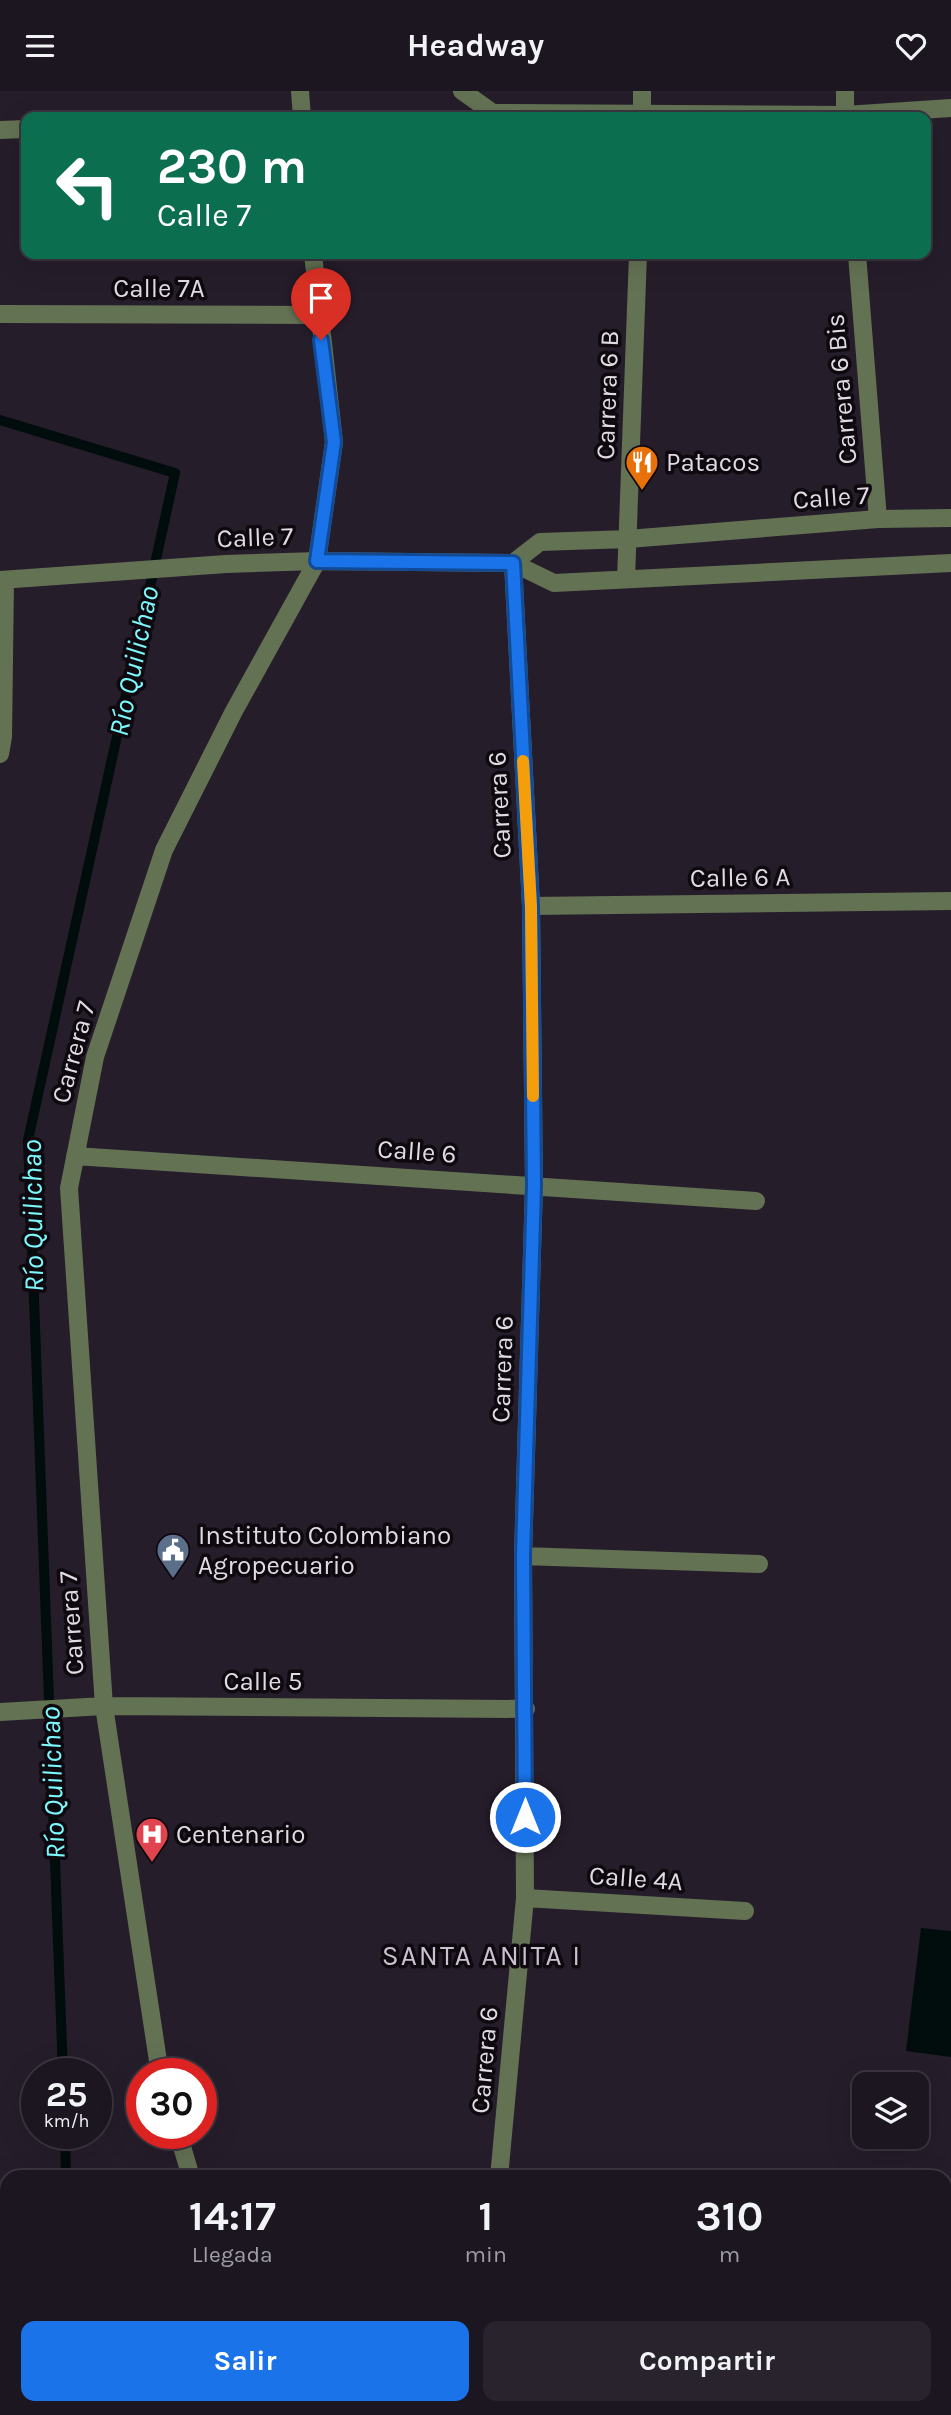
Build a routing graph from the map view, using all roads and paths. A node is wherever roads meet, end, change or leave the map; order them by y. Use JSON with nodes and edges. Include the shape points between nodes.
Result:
{"nodes":[{"id":1,"x":300,"y":91,"type":"edge"},
{"id":2,"x":462,"y":91,"type":"edge"},
{"id":3,"x":642,"y":91,"type":"edge"},
{"id":4,"x":845,"y":91,"type":"edge"},
{"id":5,"x":951,"y":108,"type":"edge"},
{"id":6,"x":302,"y":112,"type":"edge"},
{"id":7,"x":492,"y":112,"type":"edge"},
{"id":8,"x":642,"y":112,"type":"edge"},
{"id":9,"x":845,"y":112,"type":"edge"},
{"id":10,"x":898,"y":112,"type":"edge"},
{"id":11,"x":21,"y":129,"type":"edge"},
{"id":12,"x":0,"y":130,"type":"edge"},
{"id":13,"x":313,"y":259,"type":"edge"},
{"id":14,"x":638,"y":259,"type":"edge"},
{"id":15,"x":857,"y":259,"type":"edge"},
{"id":16,"x":0,"y":314,"type":"edge"},
{"id":17,"x":318,"y":314,"type":"junction"},
{"id":18,"x":878,"y":519,"type":"junction"},
{"id":19,"x":951,"y":519,"type":"edge"},
{"id":20,"x":628,"y":539,"type":"junction"},
{"id":21,"x":317,"y":561,"type":"junction"},
{"id":22,"x":513,"y":563,"type":"junction"},
{"id":23,"x":951,"y":563,"type":"edge"},
{"id":24,"x":626,"y":579,"type":"junction"},
{"id":25,"x":2,"y":580,"type":"edge"},
{"id":26,"x":0,"y":754,"type":"edge"},
{"id":27,"x":951,"y":901,"type":"edge"},
{"id":28,"x":531,"y":907,"type":"junction"},
{"id":29,"x":75,"y":1156,"type":"junction"},
{"id":30,"x":534,"y":1185,"type":"junction"},
{"id":31,"x":756,"y":1201,"type":"dead end"},
{"id":32,"x":523,"y":1556,"type":"junction"},
{"id":33,"x":759,"y":1565,"type":"dead end"},
{"id":34,"x":104,"y":1706,"type":"junction"},
{"id":35,"x":526,"y":1709,"type":"junction"},
{"id":36,"x":0,"y":1712,"type":"edge"},
{"id":37,"x":525,"y":1898,"type":"junction"},
{"id":38,"x":745,"y":1911,"type":"dead end"},
{"id":39,"x":158,"y":2058,"type":"edge"},
{"id":40,"x":183,"y":2149,"type":"edge"},
{"id":41,"x":189,"y":2170,"type":"edge"},
{"id":42,"x":500,"y":2170,"type":"edge"}],
"edges":[{"from":1,"to":6,"type":"street"},
{"from":2,"to":7,"type":"street"},
{"from":3,"to":8,"type":"street"},
{"from":4,"to":9,"type":"street"},
{"from":5,"to":10,"type":"street"},
{"from":11,"to":12,"type":"street"},
{"from":13,"to":17,"type":"street","name":"Carrera 7"},
{"from":14,"to":20,"type":"street","name":"Carrera 6 B"},
{"from":15,"to":18,"type":"street","name":"Carrera 6 Bis"},
{"from":16,"to":17,"type":"street","name":"Calle 7A"},
{"from":17,"to":21,"type":"street","name":"Carrera 7","via":[[334,442]]},
{"from":18,"to":19,"type":"street","name":"Calle 7"},
{"from":18,"to":20,"type":"street","name":"Calle 7"},
{"from":20,"to":22,"type":"street","name":"Calle 7","via":[[540,542]]},
{"from":20,"to":24,"type":"street","name":"Carrera 6 B"},
{"from":21,"to":22,"type":"street","name":"Calle 7"},
{"from":21,"to":25,"type":"street","name":"Calle 7"},
{"from":21,"to":29,"type":"street","name":"Carrera 7","via":[[164,850],[95,1057]]},
{"from":22,"to":24,"type":"street","name":"Calle 7","via":[[554,583]]},
{"from":22,"to":28,"type":"street","name":"Carrera 6"},
{"from":23,"to":24,"type":"street","name":"Calle 7"},
{"from":25,"to":26,"type":"street"},
{"from":27,"to":28,"type":"street","name":"Calle 6 A"},
{"from":28,"to":30,"type":"street","name":"Carrera 6"},
{"from":29,"to":30,"type":"street","name":"Calle 6"},
{"from":29,"to":34,"type":"street","name":"Carrera 7","via":[[69,1202]]},
{"from":30,"to":31,"type":"street","name":"Calle 6"},
{"from":30,"to":32,"type":"street","name":"Carrera 6"},
{"from":32,"to":33,"type":"street"},
{"from":32,"to":35,"type":"street","name":"Carrera 6"},
{"from":34,"to":35,"type":"street","name":"Calle 5"},
{"from":34,"to":36,"type":"street","name":"Calle 5"},
{"from":34,"to":39,"type":"street","name":"Carrera 7"},
{"from":35,"to":37,"type":"street","name":"Carrera 6"},
{"from":37,"to":38,"type":"street","name":"Calle 4A"},
{"from":37,"to":42,"type":"street","name":"Carrera 6"},
{"from":40,"to":41,"type":"street"}]}
